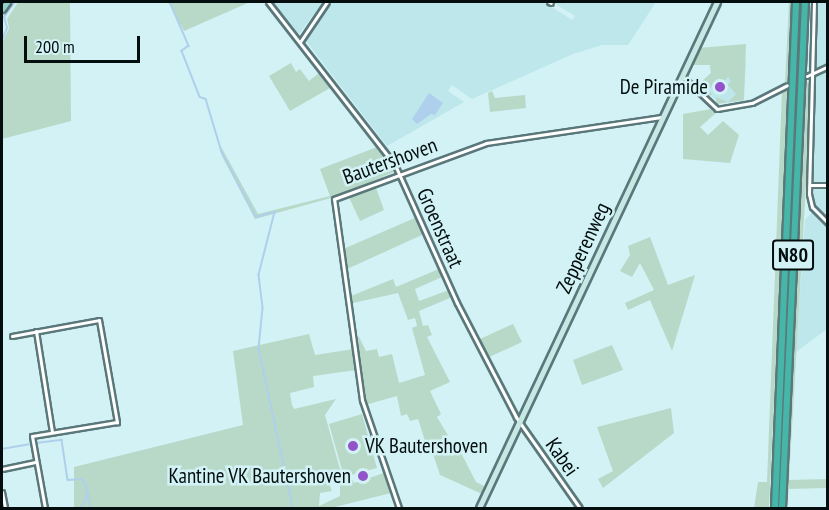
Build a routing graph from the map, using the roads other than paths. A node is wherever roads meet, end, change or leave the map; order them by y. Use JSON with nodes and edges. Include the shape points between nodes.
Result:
{"nodes":[{"id":1,"x":7,"y":2,"type":"edge"},
{"id":2,"x":268,"y":2,"type":"edge"},
{"id":3,"x":327,"y":2,"type":"edge"},
{"id":4,"x":717,"y":2,"type":"edge"},
{"id":5,"x":796,"y":2,"type":"edge"},
{"id":6,"x":805,"y":2,"type":"edge"},
{"id":7,"x":814,"y":2,"type":"edge"},
{"id":8,"x":2,"y":9,"type":"edge"},
{"id":9,"x":300,"y":42,"type":"junction"},
{"id":10,"x":828,"y":66,"type":"edge"},
{"id":11,"x":815,"y":71,"type":"junction"},
{"id":12,"x":807,"y":75,"type":"dead end"},
{"id":13,"x":682,"y":76,"type":"junction"},
{"id":14,"x":787,"y":85,"type":"dead end"},
{"id":15,"x":663,"y":117,"type":"junction"},
{"id":16,"x":400,"y":174,"type":"junction"},
{"id":17,"x":811,"y":185,"type":"junction"},
{"id":18,"x":828,"y":185,"type":"edge"},
{"id":19,"x":828,"y":223,"type":"edge"},
{"id":20,"x":36,"y":331,"type":"junction"},
{"id":21,"x":12,"y":336,"type":"dead end"},
{"id":22,"x":519,"y":424,"type":"junction"},
{"id":23,"x":52,"y":432,"type":"junction"},
{"id":24,"x":36,"y":462,"type":"junction"},
{"id":25,"x":2,"y":469,"type":"edge"},
{"id":26,"x":2,"y":492,"type":"edge"},
{"id":27,"x":5,"y":508,"type":"edge"},
{"id":28,"x":45,"y":508,"type":"edge"},
{"id":29,"x":399,"y":508,"type":"edge"},
{"id":30,"x":479,"y":508,"type":"edge"},
{"id":31,"x":580,"y":508,"type":"edge"},
{"id":32,"x":775,"y":508,"type":"edge"},
{"id":33,"x":783,"y":508,"type":"edge"}],
"edges":[{"from":1,"to":8,"type":"main road"},
{"from":2,"to":9,"type":"street","name":"Groenstraat"},
{"from":3,"to":9,"type":"street"},
{"from":4,"to":13,"type":"street","name":"Zepperenweg"},
{"from":5,"to":32,"type":"highway","number":"N80"},
{"from":6,"to":33,"type":"highway","number":"N80"},
{"from":7,"to":11,"type":"street"},
{"from":9,"to":16,"type":"street","name":"Groenstraat"},
{"from":10,"to":11,"type":"street"},
{"from":11,"to":12,"type":"street"},
{"from":11,"to":17,"type":"street"},
{"from":13,"to":14,"type":"street","via":[[720,109],[752,103]]},
{"from":13,"to":15,"type":"street","name":"Zepperenweg"},
{"from":15,"to":16,"type":"street","name":"Bautershoven","via":[[486,144]]},
{"from":15,"to":22,"type":"street","name":"Zepperenweg"},
{"from":16,"to":22,"type":"street","name":"Groenstraat","via":[[457,303]]},
{"from":16,"to":29,"type":"street","name":"Bautershoven","via":[[337,197],[332,204],[352,310],[362,400]]},
{"from":17,"to":18,"type":"street"},
{"from":17,"to":19,"type":"street","via":[[812,207]]},
{"from":20,"to":21,"type":"street"},
{"from":20,"to":23,"type":"street"},
{"from":20,"to":23,"type":"street","via":[[99,320],[117,422],[60,434]]},
{"from":22,"to":30,"type":"street","name":"Zepperenweg"},
{"from":22,"to":31,"type":"street","name":"Kabei"},
{"from":23,"to":24,"type":"street","via":[[32,436]]},
{"from":24,"to":25,"type":"street"},
{"from":24,"to":28,"type":"street"},
{"from":26,"to":27,"type":"street"}]}
